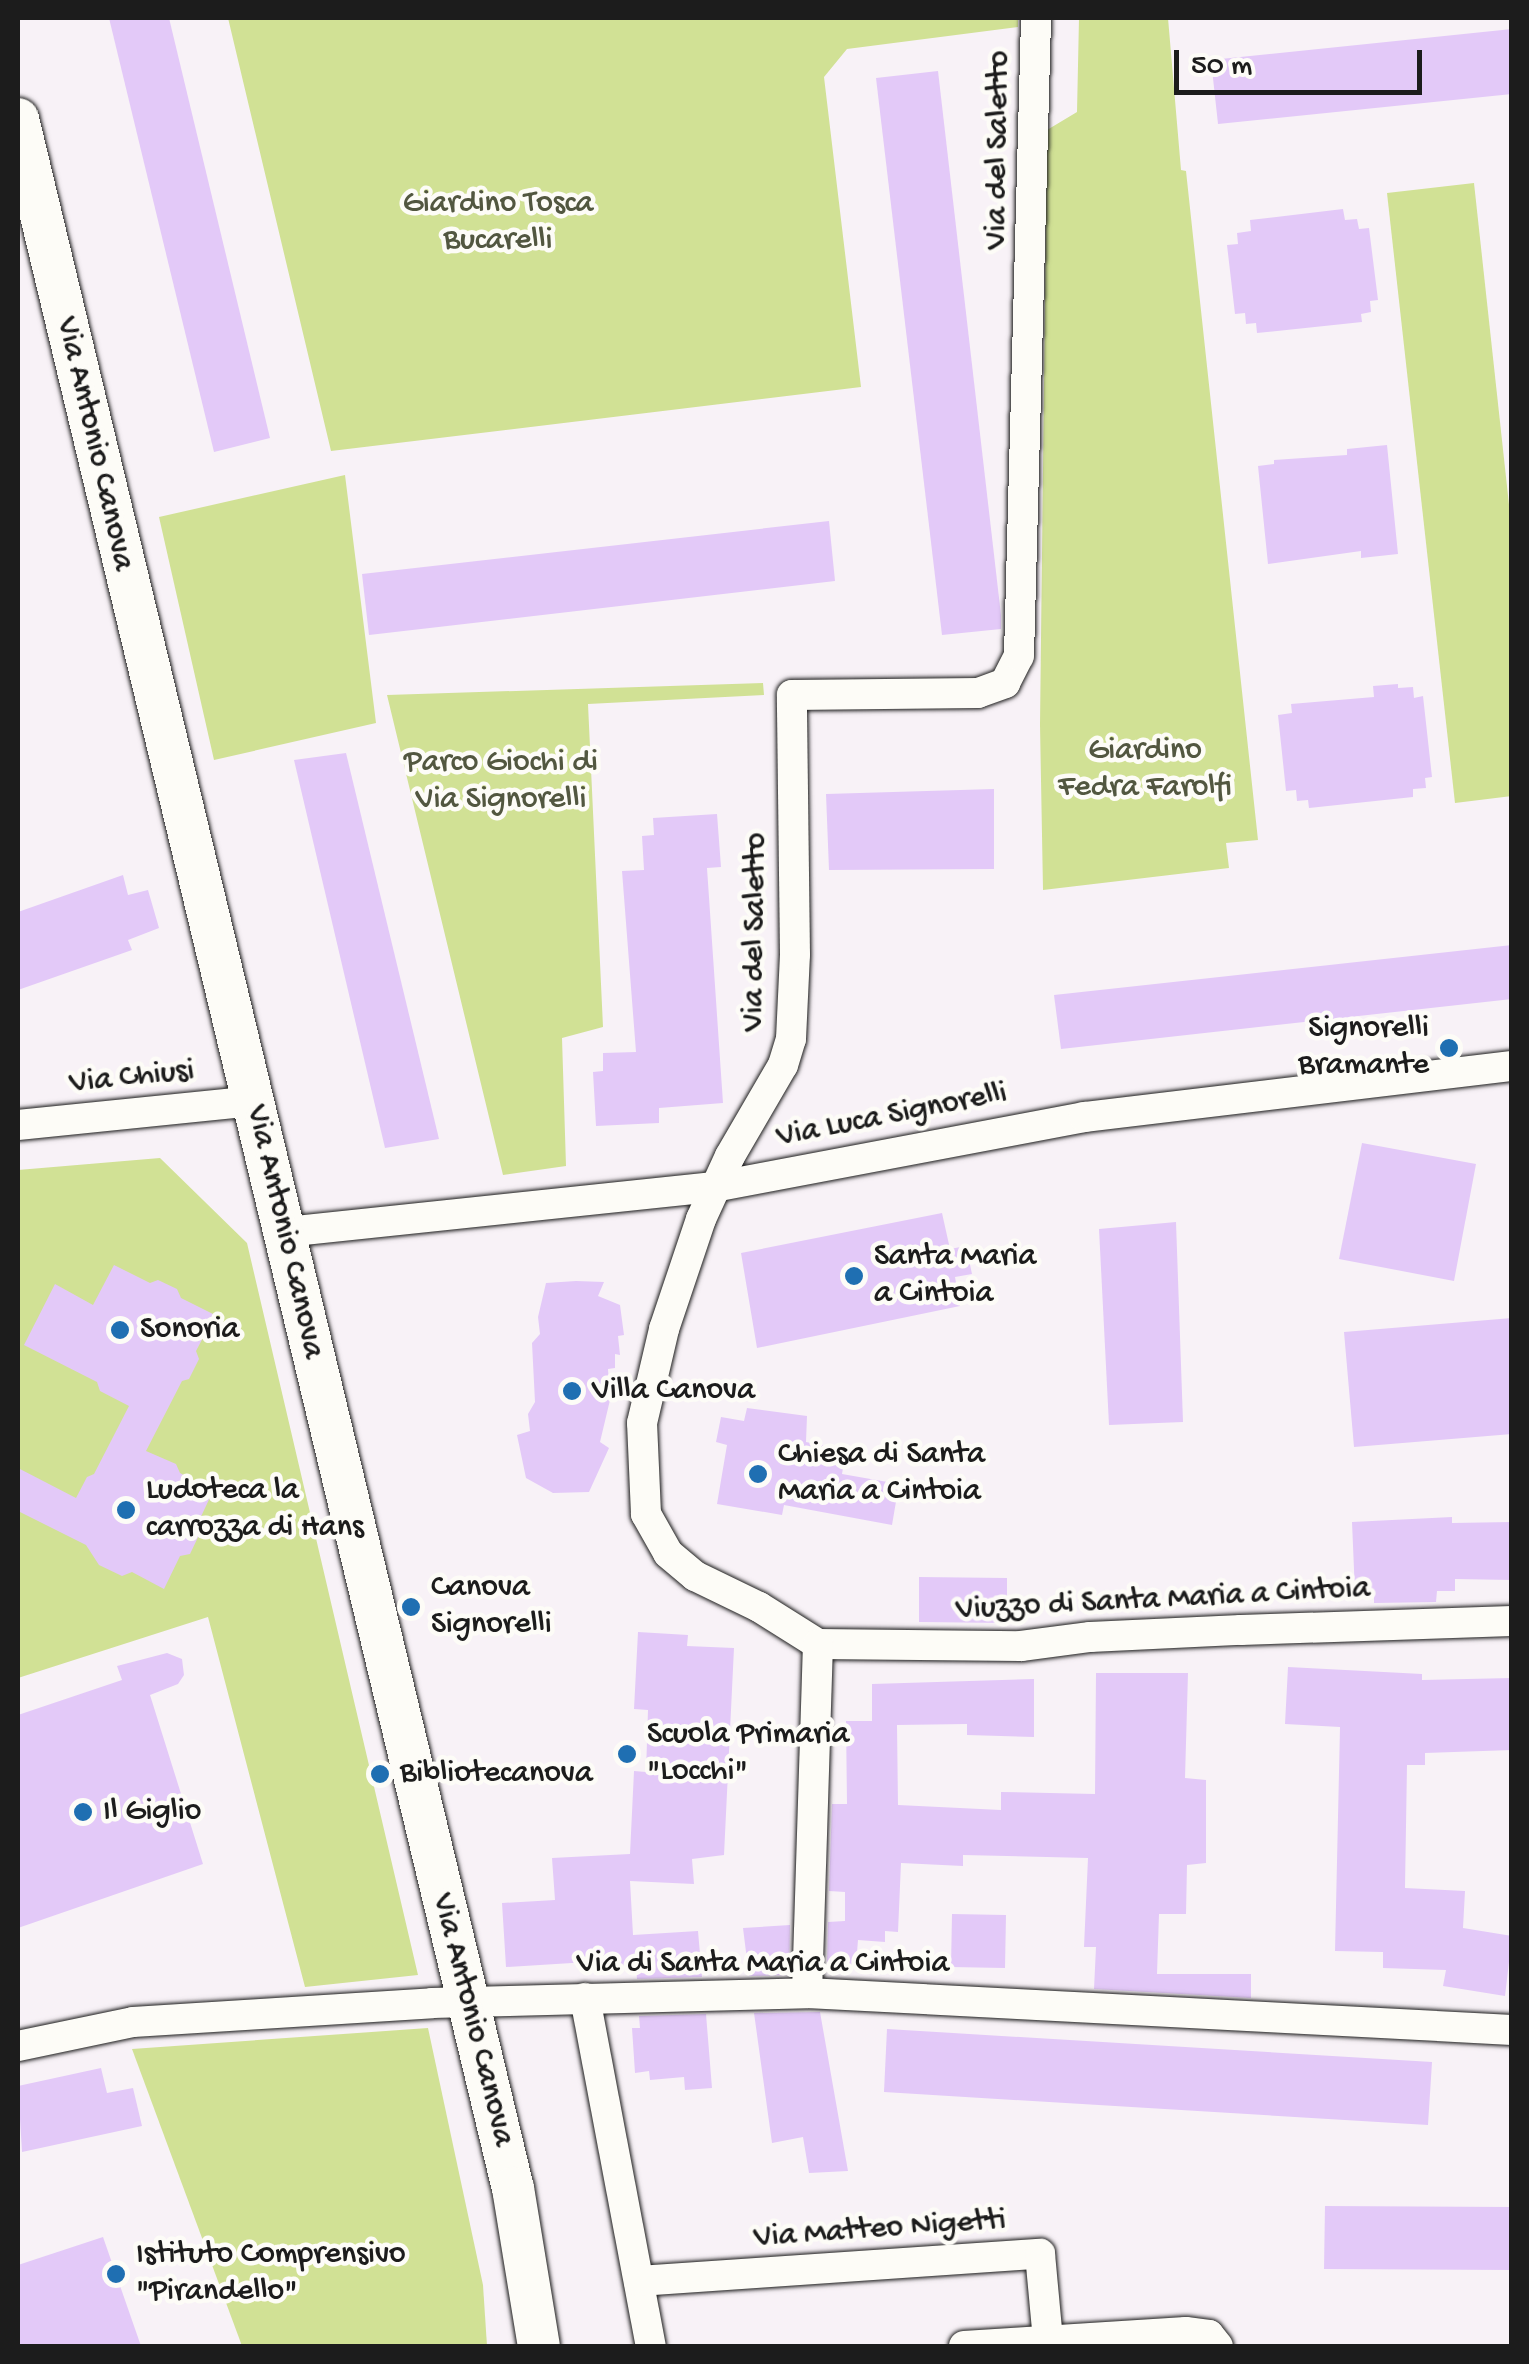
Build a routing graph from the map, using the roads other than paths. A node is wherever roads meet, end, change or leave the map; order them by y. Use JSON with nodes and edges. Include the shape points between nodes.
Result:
{"nodes":[{"id":1,"x":1036,"y":18,"type":"edge"},
{"id":2,"x":18,"y":119,"type":"edge"},
{"id":3,"x":1512,"y":1066,"type":"edge"},
{"id":4,"x":253,"y":1101,"type":"junction"},
{"id":5,"x":18,"y":1125,"type":"edge"},
{"id":6,"x":714,"y":1187,"type":"junction"},
{"id":7,"x":284,"y":1232,"type":"junction"},
{"id":8,"x":1512,"y":1621,"type":"edge"},
{"id":9,"x":818,"y":1644,"type":"junction"},
{"id":10,"x":806,"y":1993,"type":"junction"},
{"id":11,"x":585,"y":1998,"type":"junction"},
{"id":12,"x":468,"y":2002,"type":"junction"},
{"id":13,"x":1512,"y":2030,"type":"edge"},
{"id":14,"x":18,"y":2046,"type":"edge"},
{"id":15,"x":638,"y":2281,"type":"junction"},
{"id":16,"x":1048,"y":2340,"type":"junction"},
{"id":17,"x":539,"y":2346,"type":"edge"},
{"id":18,"x":651,"y":2346,"type":"edge"},
{"id":19,"x":964,"y":2346,"type":"edge"},
{"id":20,"x":1218,"y":2346,"type":"edge"}],
"edges":[{"from":1,"to":6,"type":"street","name":"Via del Saletto","via":[[1019,656],[1005,682],[978,693],[792,694],[791,1039]]},
{"from":2,"to":4,"type":"street","name":"Via Antonio Canova"},
{"from":3,"to":6,"type":"street","name":"Via Luca Signorelli","via":[[1050,1122]]},
{"from":4,"to":5,"type":"street","name":"Via Chiusi"},
{"from":4,"to":7,"type":"street","name":"Via Antonio Canova"},
{"from":6,"to":7,"type":"street","name":"Via Luca Signorelli"},
{"from":6,"to":9,"type":"street","name":"Via del Saletto","via":[[644,1409],[646,1514],[676,1562]]},
{"from":7,"to":12,"type":"street","name":"Via Antonio Canova"},
{"from":8,"to":9,"type":"street","name":"Viuzzo di Santa Maria a Cintoia","via":[[1090,1637],[1021,1646]]},
{"from":9,"to":10,"type":"street"},
{"from":10,"to":11,"type":"street","name":"Via di Santa Maria a Cintoia"},
{"from":10,"to":13,"type":"street","name":"Via di Santa Maria a Cintoia"},
{"from":11,"to":12,"type":"street","name":"Via di Santa Maria a Cintoia"},
{"from":11,"to":15,"type":"street"},
{"from":12,"to":14,"type":"street","name":"Via di Santa Maria a Cintoia","via":[[132,2022]]},
{"from":12,"to":17,"type":"street","name":"Via Antonio Canova","via":[[513,2188]]},
{"from":15,"to":16,"type":"street","name":"Via Matteo Nigetti","via":[[1040,2254]]},
{"from":15,"to":18,"type":"street"},
{"from":16,"to":19,"type":"street"},
{"from":16,"to":20,"type":"street","via":[[1201,2332]]}]}
